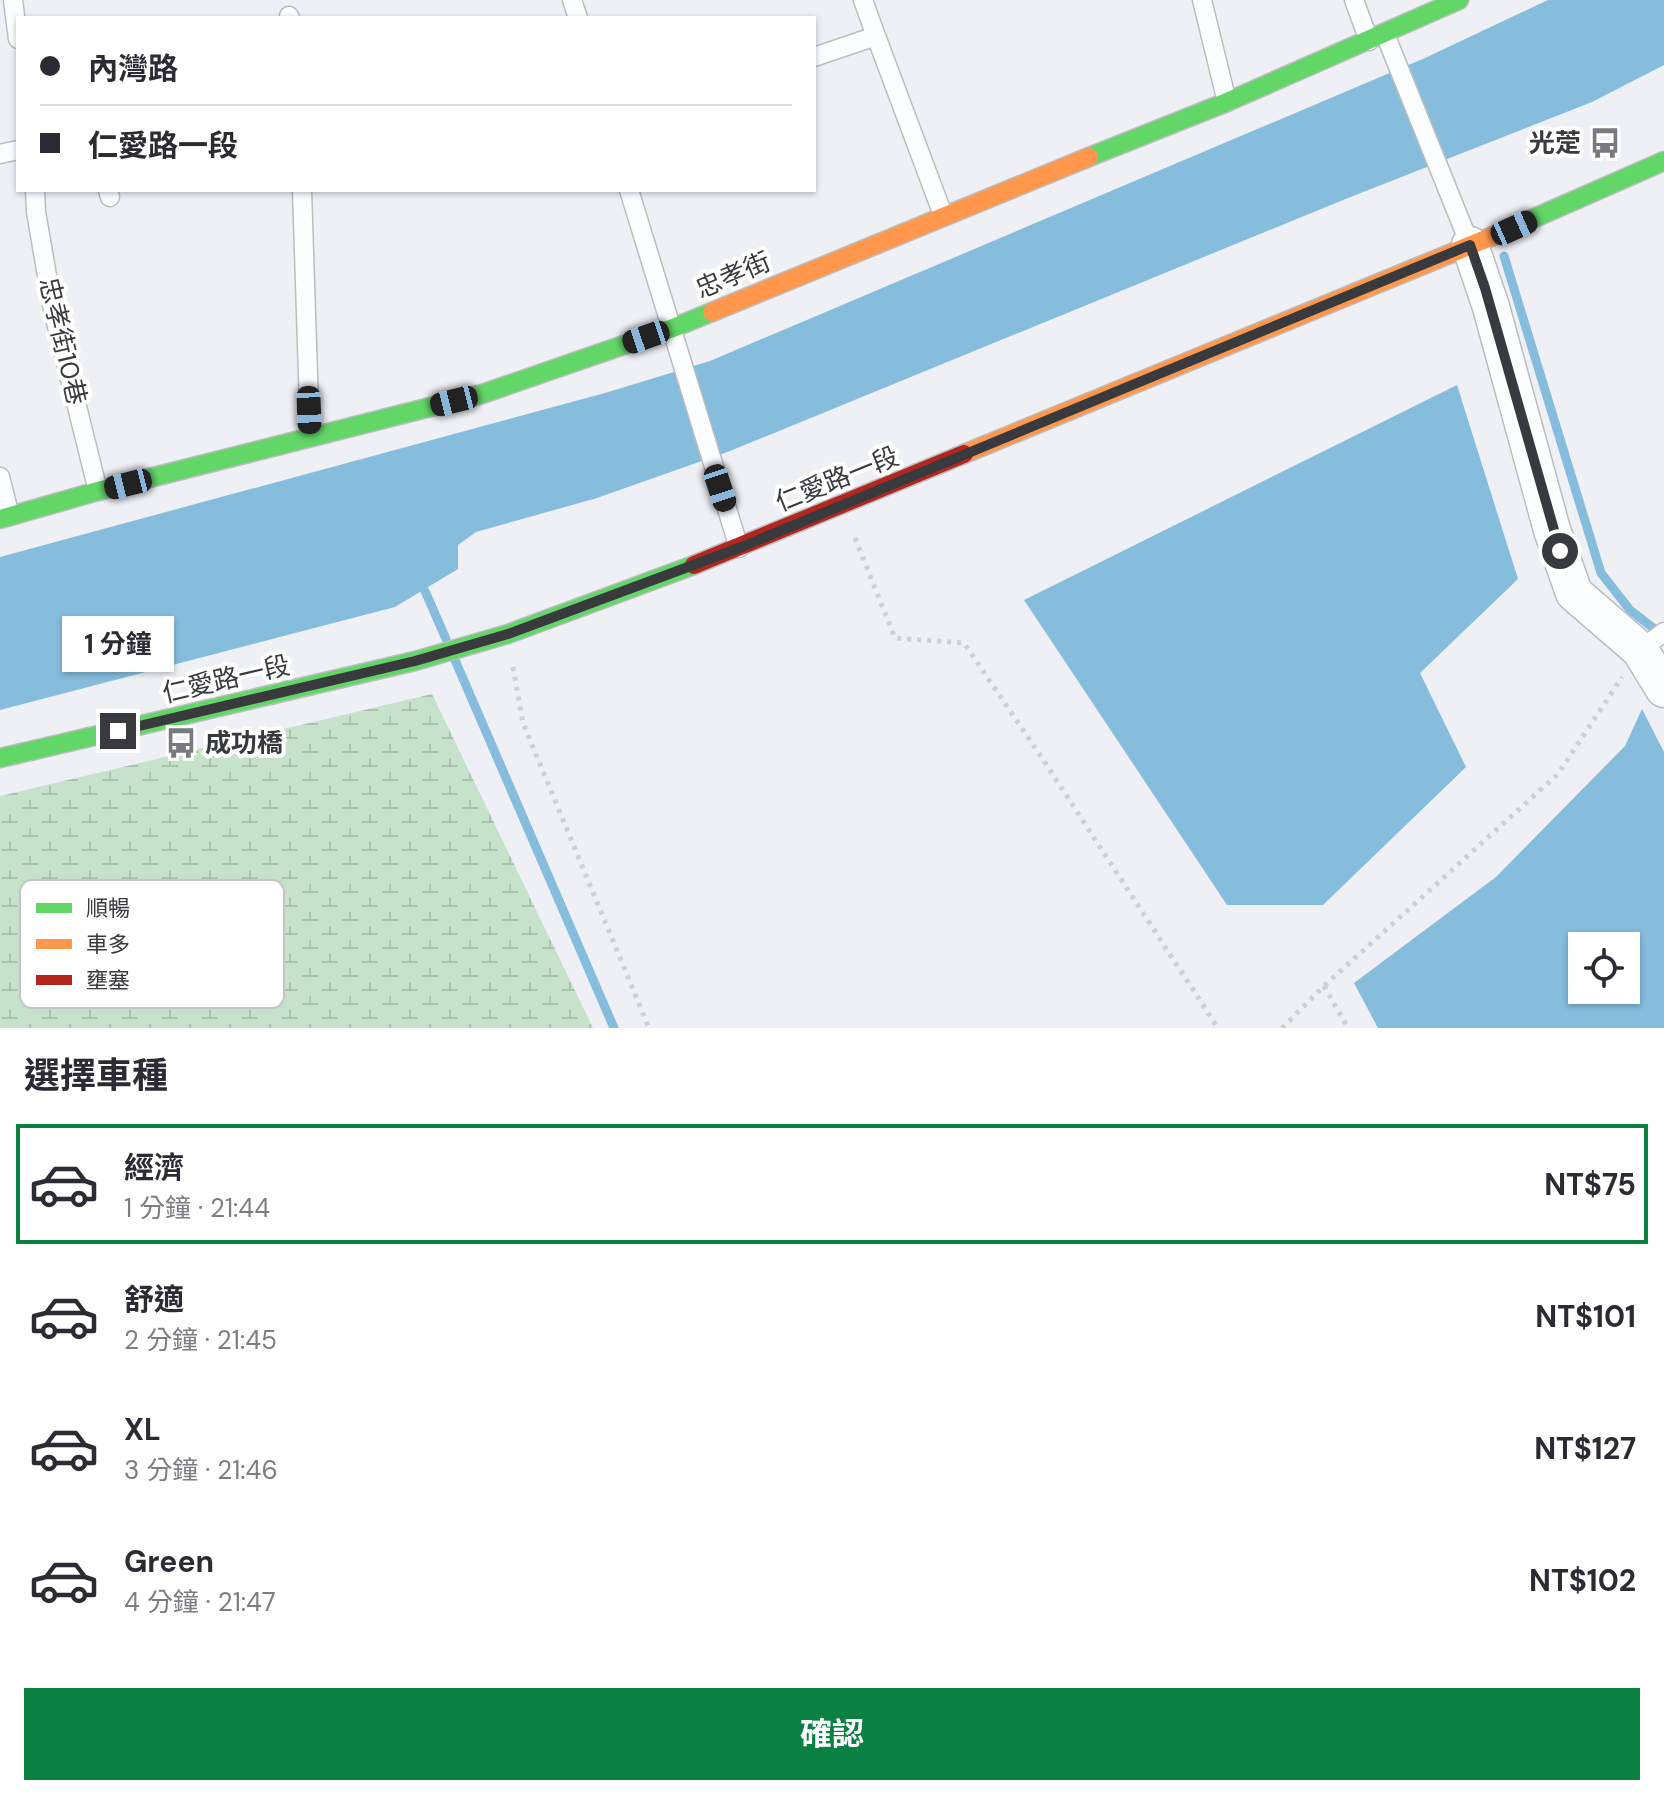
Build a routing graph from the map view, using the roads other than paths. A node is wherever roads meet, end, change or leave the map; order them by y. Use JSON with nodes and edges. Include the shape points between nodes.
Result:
{"nodes":[{"id":1,"x":13,"y":0,"type":"edge"},
{"id":2,"x":863,"y":0,"type":"edge"},
{"id":3,"x":1202,"y":0,"type":"edge"},
{"id":4,"x":1354,"y":0,"type":"edge"},
{"id":5,"x":1459,"y":0,"type":"edge"},
{"id":6,"x":16,"y":23,"type":"edge"},
{"id":7,"x":876,"y":36,"type":"junction"},
{"id":8,"x":1377,"y":38,"type":"junction"},
{"id":9,"x":816,"y":56,"type":"edge"},
{"id":10,"x":1227,"y":102,"type":"junction"},
{"id":11,"x":1664,"y":161,"type":"edge"},
{"id":12,"x":35,"y":192,"type":"edge"},
{"id":13,"x":302,"y":192,"type":"edge"},
{"id":14,"x":630,"y":192,"type":"edge"},
{"id":15,"x":943,"y":215,"type":"junction"},
{"id":16,"x":1470,"y":245,"type":"junction"},
{"id":17,"x":673,"y":328,"type":"junction"},
{"id":18,"x":310,"y":437,"type":"junction"},
{"id":19,"x":0,"y":477,"type":"edge"},
{"id":20,"x":98,"y":491,"type":"junction"},
{"id":21,"x":5,"y":518,"type":"edge"},
{"id":22,"x":739,"y":548,"type":"junction"},
{"id":23,"x":1652,"y":641,"type":"edge"},
{"id":24,"x":1664,"y":689,"type":"edge"},
{"id":25,"x":0,"y":758,"type":"edge"}],
"edges":[{"from":1,"to":6,"type":"lane"},
{"from":2,"to":7,"type":"lane"},
{"from":3,"to":10,"type":"lane"},
{"from":4,"to":8,"type":"lane"},
{"from":5,"to":8,"type":"street","name":"忠孝街"},
{"from":7,"to":9,"type":"lane"},
{"from":7,"to":15,"type":"lane"},
{"from":8,"to":10,"type":"street","name":"忠孝街"},
{"from":8,"to":16,"type":"lane","via":[[1395,59]]},
{"from":10,"to":15,"type":"street","name":"忠孝街"},
{"from":11,"to":16,"type":"street","name":"仁愛路一段"},
{"from":12,"to":20,"type":"lane","name":"忠孝街10巷","via":[[53,310]]},
{"from":13,"to":18,"type":"lane"},
{"from":14,"to":17,"type":"lane"},
{"from":15,"to":17,"type":"street","name":"忠孝街"},
{"from":16,"to":22,"type":"street","name":"仁愛路一段"},
{"from":16,"to":23,"type":"street","via":[[1574,593]]},
{"from":17,"to":18,"type":"street","name":"忠孝街","via":[[482,394]]},
{"from":17,"to":22,"type":"lane"},
{"from":18,"to":20,"type":"street","name":"忠孝街"},
{"from":19,"to":21,"type":"lane"},
{"from":20,"to":21,"type":"street","name":"忠孝街"},
{"from":22,"to":25,"type":"street","name":"仁愛路一段","via":[[508,634],[415,661]]},
{"from":23,"to":24,"type":"street"}]}
